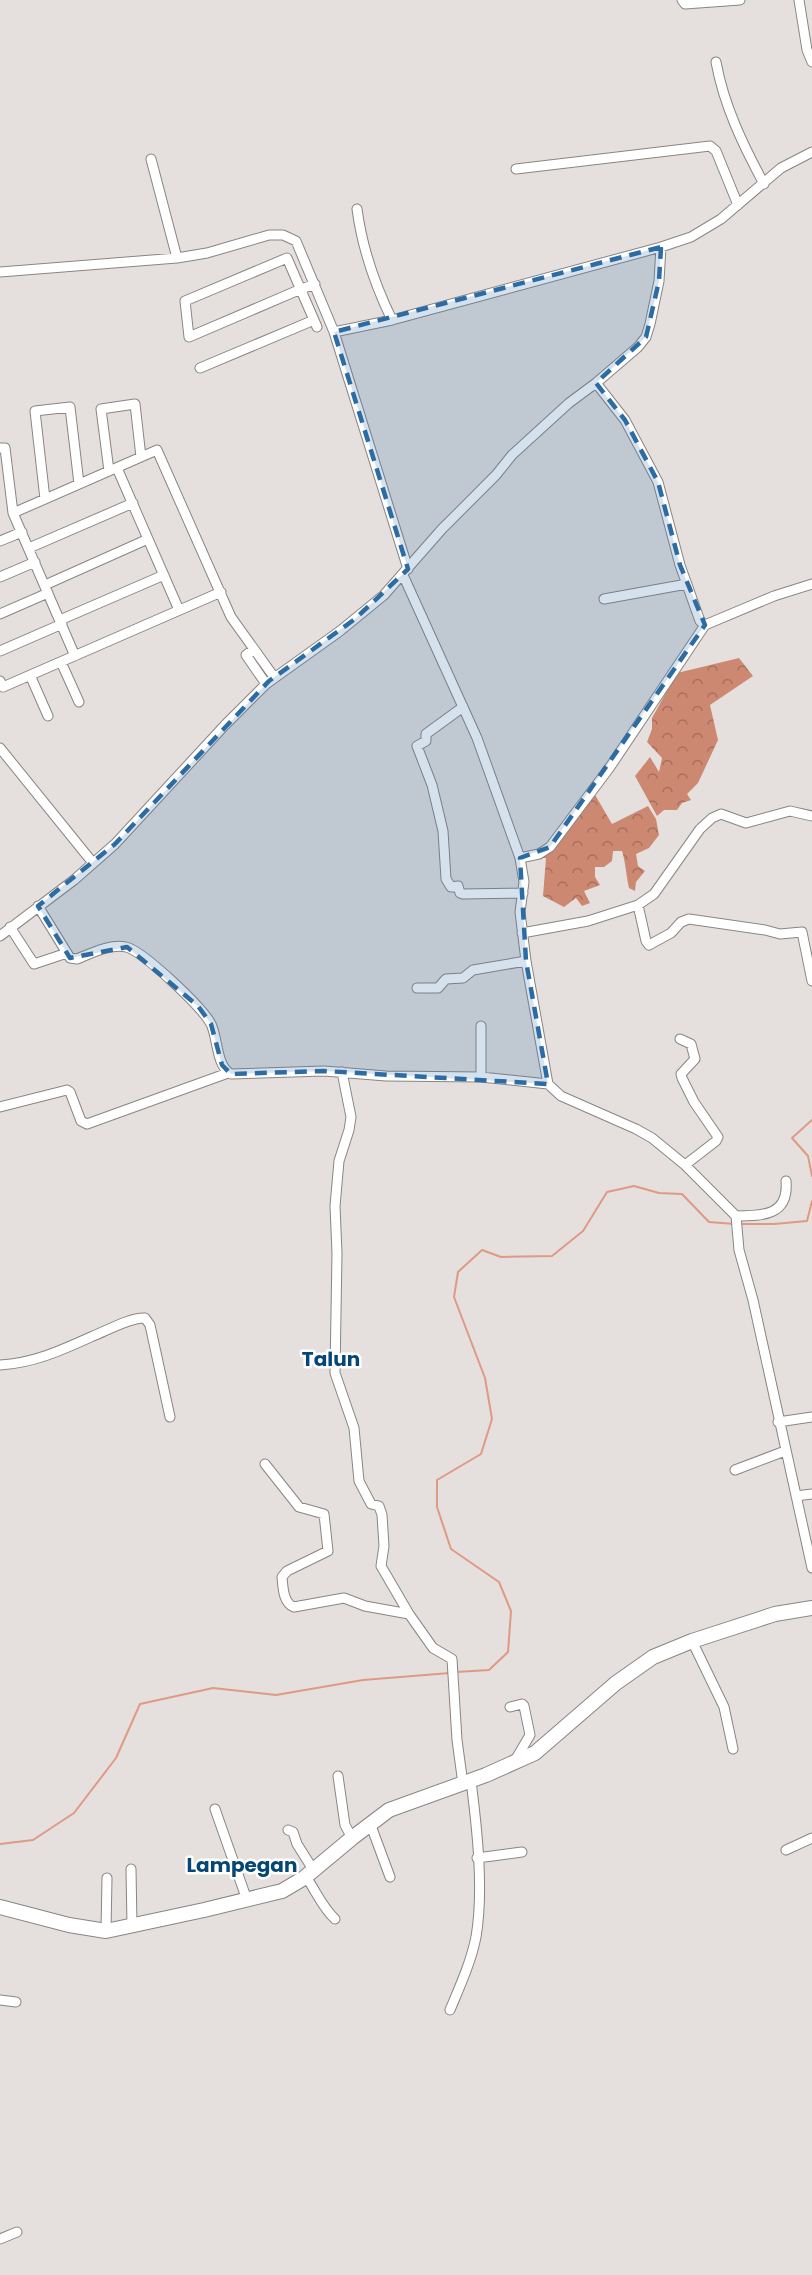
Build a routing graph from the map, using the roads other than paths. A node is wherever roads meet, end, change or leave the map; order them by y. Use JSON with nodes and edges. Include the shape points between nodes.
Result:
{"nodes":[{"id":1,"x":682,"y":0,"type":"edge"},
{"id":2,"x":740,"y":0,"type":"edge"},
{"id":3,"x":800,"y":0,"type":"edge"},
{"id":4,"x":716,"y":62,"type":"dead end"},
{"id":5,"x":812,"y":62,"type":"edge"},
{"id":6,"x":812,"y":152,"type":"edge"},
{"id":7,"x":151,"y":159,"type":"dead end"},
{"id":8,"x":516,"y":169,"type":"dead end"},
{"id":9,"x":764,"y":184,"type":"junction"},
{"id":10,"x":738,"y":205,"type":"junction"},
{"id":11,"x":357,"y":209,"type":"dead end"},
{"id":12,"x":661,"y":247,"type":"junction"},
{"id":13,"x":177,"y":258,"type":"junction"},
{"id":14,"x":0,"y":272,"type":"edge"},
{"id":15,"x":315,"y":284,"type":"junction"},
{"id":16,"x":301,"y":289,"type":"junction"},
{"id":17,"x":392,"y":320,"type":"junction"},
{"id":18,"x":334,"y":332,"type":"junction"},
{"id":19,"x":200,"y":368,"type":"dead end"},
{"id":20,"x":596,"y":383,"type":"junction"},
{"id":21,"x":0,"y":448,"type":"edge"},
{"id":22,"x":141,"y":457,"type":"junction"},
{"id":23,"x":113,"y":469,"type":"junction"},
{"id":24,"x":79,"y":484,"type":"junction"},
{"id":25,"x":45,"y":499,"type":"junction"},
{"id":26,"x":11,"y":500,"type":"junction"},
{"id":27,"x":133,"y":503,"type":"junction"},
{"id":28,"x":0,"y":505,"type":"edge"},
{"id":29,"x":14,"y":513,"type":"junction"},
{"id":30,"x":22,"y":532,"type":"junction"},
{"id":31,"x":148,"y":539,"type":"junction"},
{"id":32,"x":0,"y":541,"type":"edge"},
{"id":33,"x":29,"y":548,"type":"junction"},
{"id":34,"x":35,"y":562,"type":"junction"},
{"id":35,"x":405,"y":572,"type":"junction"},
{"id":36,"x":164,"y":575,"type":"junction"},
{"id":37,"x":0,"y":577,"type":"edge"},
{"id":38,"x":687,"y":584,"type":"junction"},
{"id":39,"x":812,"y":584,"type":"edge"},
{"id":40,"x":46,"y":589,"type":"junction"},
{"id":41,"x":221,"y":592,"type":"junction"},
{"id":42,"x":604,"y":599,"type":"dead end"},
{"id":43,"x":179,"y":610,"type":"junction"},
{"id":44,"x":0,"y":614,"type":"edge"},
{"id":45,"x":61,"y":622,"type":"junction"},
{"id":46,"x":705,"y":625,"type":"junction"},
{"id":47,"x":253,"y":650,"type":"junction"},
{"id":48,"x":0,"y":651,"type":"edge"},
{"id":49,"x":75,"y":656,"type":"junction"},
{"id":50,"x":61,"y":662,"type":"junction"},
{"id":51,"x":30,"y":675,"type":"junction"},
{"id":52,"x":274,"y":677,"type":"junction"},
{"id":53,"x":0,"y":681,"type":"edge"},
{"id":54,"x":266,"y":684,"type":"junction"},
{"id":55,"x":79,"y":702,"type":"dead end"},
{"id":56,"x":464,"y":707,"type":"junction"},
{"id":57,"x":48,"y":716,"type":"dead end"},
{"id":58,"x":0,"y":747,"type":"edge"},
{"id":59,"x":812,"y":816,"type":"edge"},
{"id":60,"x":520,"y":858,"type":"junction"},
{"id":61,"x":93,"y":863,"type":"junction"},
{"id":62,"x":523,"y":893,"type":"junction"},
{"id":63,"x":638,"y":905,"type":"junction"},
{"id":64,"x":38,"y":906,"type":"junction"},
{"id":65,"x":10,"y":927,"type":"junction"},
{"id":66,"x":522,"y":933,"type":"junction"},
{"id":67,"x":0,"y":936,"type":"edge"},
{"id":68,"x":67,"y":953,"type":"junction"},
{"id":69,"x":526,"y":960,"type":"junction"},
{"id":70,"x":812,"y":981,"type":"edge"},
{"id":71,"x":417,"y":988,"type":"dead end"},
{"id":72,"x":481,"y":1026,"type":"dead end"},
{"id":73,"x":680,"y":1039,"type":"dead end"},
{"id":74,"x":342,"y":1072,"type":"junction"},
{"id":75,"x":228,"y":1073,"type":"junction"},
{"id":76,"x":481,"y":1077,"type":"junction"},
{"id":77,"x":548,"y":1084,"type":"junction"},
{"id":78,"x":0,"y":1107,"type":"edge"},
{"id":79,"x":685,"y":1165,"type":"junction"},
{"id":80,"x":786,"y":1181,"type":"dead end"},
{"id":81,"x":737,"y":1218,"type":"junction"},
{"id":82,"x":0,"y":1365,"type":"edge"},
{"id":83,"x":170,"y":1417,"type":"dead end"},
{"id":84,"x":812,"y":1417,"type":"edge"},
{"id":85,"x":778,"y":1422,"type":"junction"},
{"id":86,"x":785,"y":1450,"type":"junction"},
{"id":87,"x":265,"y":1464,"type":"dead end"},
{"id":88,"x":735,"y":1470,"type":"dead end"},
{"id":89,"x":812,"y":1494,"type":"edge"},
{"id":90,"x":796,"y":1496,"type":"junction"},
{"id":91,"x":812,"y":1568,"type":"edge"},
{"id":92,"x":812,"y":1608,"type":"edge"},
{"id":93,"x":409,"y":1614,"type":"junction"},
{"id":94,"x":692,"y":1641,"type":"junction"},
{"id":95,"x":510,"y":1707,"type":"dead end"},
{"id":96,"x":733,"y":1749,"type":"dead end"},
{"id":97,"x":514,"y":1764,"type":"junction"},
{"id":98,"x":338,"y":1776,"type":"dead end"},
{"id":99,"x":467,"y":1782,"type":"junction"},
{"id":100,"x":214,"y":1809,"type":"dead end"},
{"id":101,"x":370,"y":1824,"type":"junction"},
{"id":102,"x":288,"y":1830,"type":"dead end"},
{"id":103,"x":352,"y":1838,"type":"junction"},
{"id":104,"x":812,"y":1838,"type":"edge"},
{"id":105,"x":786,"y":1850,"type":"dead end"},
{"id":106,"x":522,"y":1852,"type":"dead end"},
{"id":107,"x":477,"y":1858,"type":"junction"},
{"id":108,"x":132,"y":1869,"type":"dead end"},
{"id":109,"x":310,"y":1874,"type":"junction"},
{"id":110,"x":390,"y":1877,"type":"dead end"},
{"id":111,"x":107,"y":1878,"type":"dead end"},
{"id":112,"x":247,"y":1900,"type":"junction"},
{"id":113,"x":0,"y":1906,"type":"edge"},
{"id":114,"x":335,"y":1919,"type":"dead end"},
{"id":115,"x":132,"y":1925,"type":"junction"},
{"id":116,"x":106,"y":1931,"type":"junction"},
{"id":117,"x":0,"y":2000,"type":"edge"},
{"id":118,"x":16,"y":2002,"type":"dead end"},
{"id":119,"x":450,"y":2010,"type":"dead end"},
{"id":120,"x":17,"y":2232,"type":"dead end"},
{"id":121,"x":0,"y":2239,"type":"edge"}],
"edges":[{"from":1,"to":2,"type":"street","via":[[685,4]]},
{"from":3,"to":5,"type":"street"},
{"from":4,"to":9,"type":"street","via":[[722,92]]},
{"from":6,"to":9,"type":"street","via":[[781,168]]},
{"from":7,"to":13,"type":"street"},
{"from":8,"to":10,"type":"street","via":[[710,146],[716,151]]},
{"from":9,"to":10,"type":"street"},
{"from":10,"to":12,"type":"street","via":[[692,237]]},
{"from":11,"to":17,"type":"street","via":[[361,234]]},
{"from":12,"to":17,"type":"street"},
{"from":12,"to":20,"type":"street","via":[[659,281],[646,337]]},
{"from":13,"to":14,"type":"street"},
{"from":13,"to":15,"type":"street","via":[[283,235],[296,241]]},
{"from":15,"to":16,"type":"street"},
{"from":15,"to":18,"type":"street"},
{"from":16,"to":16,"type":"street","via":[[287,258],[184,301],[189,337]]},
{"from":16,"to":19,"type":"street","via":[[316,324]]},
{"from":17,"to":18,"type":"street"},
{"from":18,"to":35,"type":"street"},
{"from":20,"to":35,"type":"street","via":[[512,454]]},
{"from":20,"to":38,"type":"street","via":[[625,420],[658,482]]},
{"from":21,"to":26,"type":"street","via":[[5,448]]},
{"from":22,"to":23,"type":"street"},
{"from":22,"to":23,"type":"street","via":[[135,404],[101,409]]},
{"from":22,"to":41,"type":"street","via":[[157,451]]},
{"from":23,"to":24,"type":"street"},
{"from":23,"to":27,"type":"street"},
{"from":24,"to":25,"type":"street"},
{"from":24,"to":25,"type":"street","via":[[70,407],[35,411]]},
{"from":25,"to":29,"type":"street"},
{"from":26,"to":28,"type":"street"},
{"from":26,"to":29,"type":"street"},
{"from":27,"to":31,"type":"street"},
{"from":27,"to":33,"type":"street"},
{"from":29,"to":30,"type":"street"},
{"from":30,"to":32,"type":"street"},
{"from":30,"to":33,"type":"street"},
{"from":31,"to":36,"type":"street"},
{"from":31,"to":40,"type":"street"},
{"from":33,"to":34,"type":"street"},
{"from":34,"to":37,"type":"street"},
{"from":34,"to":40,"type":"street"},
{"from":35,"to":52,"type":"street","via":[[356,619]]},
{"from":35,"to":56,"type":"street"},
{"from":36,"to":43,"type":"street"},
{"from":36,"to":45,"type":"street"},
{"from":38,"to":42,"type":"street"},
{"from":38,"to":46,"type":"street"},
{"from":39,"to":46,"type":"street"},
{"from":40,"to":44,"type":"street"},
{"from":40,"to":45,"type":"street"},
{"from":41,"to":43,"type":"street"},
{"from":41,"to":47,"type":"street","via":[[231,617]]},
{"from":43,"to":49,"type":"street"},
{"from":45,"to":48,"type":"street"},
{"from":45,"to":49,"type":"street"},
{"from":46,"to":60,"type":"street","via":[[610,767],[550,847]]},
{"from":47,"to":52,"type":"street"},
{"from":47,"to":54,"type":"street","via":[[246,655]]},
{"from":49,"to":50,"type":"street"},
{"from":50,"to":51,"type":"street"},
{"from":50,"to":55,"type":"street"},
{"from":51,"to":53,"type":"street","via":[[3,687]]},
{"from":51,"to":57,"type":"street"},
{"from":52,"to":54,"type":"street"},
{"from":54,"to":61,"type":"street","via":[[147,812]]},
{"from":56,"to":60,"type":"street"},
{"from":56,"to":62,"type":"street","via":[[426,734],[426,741],[417,746],[440,819],[446,879],[451,886],[458,886],[462,894]]},
{"from":58,"to":61,"type":"street"},
{"from":59,"to":63,"type":"street","via":[[790,811],[746,823],[721,814],[712,818],[700,828],[654,894]]},
{"from":60,"to":62,"type":"street"},
{"from":61,"to":64,"type":"street"},
{"from":62,"to":66,"type":"street"},
{"from":63,"to":66,"type":"street","via":[[588,921]]},
{"from":63,"to":70,"type":"street","via":[[650,945],[687,919],[780,934],[802,932]]},
{"from":64,"to":65,"type":"street"},
{"from":64,"to":68,"type":"street"},
{"from":65,"to":67,"type":"street"},
{"from":65,"to":68,"type":"street","via":[[34,964]]},
{"from":66,"to":69,"type":"street"},
{"from":68,"to":75,"type":"street","via":[[77,959],[124,946],[139,955],[206,1016]]},
{"from":69,"to":71,"type":"street","via":[[473,970],[463,978],[446,979],[438,988]]},
{"from":69,"to":77,"type":"street"},
{"from":72,"to":76,"type":"street"},
{"from":73,"to":79,"type":"street","via":[[691,1044],[695,1059],[681,1074],[682,1078],[718,1137]]},
{"from":74,"to":75,"type":"street"},
{"from":74,"to":76,"type":"street"},
{"from":74,"to":93,"type":"street","via":[[351,1117],[339,1161],[335,1206],[335,1376],[354,1428],[359,1481],[382,1515],[382,1570]]},
{"from":75,"to":78,"type":"street","via":[[87,1124],[81,1120],[66,1090]]},
{"from":76,"to":77,"type":"street"},
{"from":77,"to":79,"type":"street","via":[[561,1096],[643,1132]]},
{"from":79,"to":81,"type":"street"},
{"from":80,"to":81,"type":"street","via":[[786,1198],[781,1206]]},
{"from":81,"to":85,"type":"street","via":[[739,1250]]},
{"from":82,"to":83,"type":"street","via":[[28,1363],[145,1318],[150,1325]]},
{"from":84,"to":85,"type":"street"},
{"from":85,"to":86,"type":"street"},
{"from":86,"to":88,"type":"street"},
{"from":86,"to":90,"type":"street"},
{"from":87,"to":93,"type":"street","via":[[299,1507],[324,1514],[328,1551],[283,1574],[286,1601],[294,1607],[344,1598]]},
{"from":89,"to":90,"type":"street"},
{"from":90,"to":91,"type":"street"},
{"from":92,"to":94,"type":"main road","via":[[775,1614]]},
{"from":93,"to":99,"type":"street","via":[[433,1648],[452,1659],[457,1740]]},
{"from":94,"to":96,"type":"street","via":[[724,1707]]},
{"from":94,"to":97,"type":"main road","via":[[632,1670],[542,1748]]},
{"from":95,"to":97,"type":"street","via":[[524,1706],[530,1735]]},
{"from":97,"to":99,"type":"main road"},
{"from":98,"to":103,"type":"street","via":[[345,1826]]},
{"from":99,"to":101,"type":"main road","via":[[396,1807]]},
{"from":99,"to":107,"type":"street"},
{"from":100,"to":112,"type":"street"},
{"from":101,"to":103,"type":"main road"},
{"from":101,"to":110,"type":"street"},
{"from":102,"to":109,"type":"street","via":[[293,1832]]},
{"from":103,"to":109,"type":"main road"},
{"from":104,"to":105,"type":"street"},
{"from":106,"to":107,"type":"street"},
{"from":107,"to":119,"type":"street","via":[[475,1939]]},
{"from":108,"to":115,"type":"street"},
{"from":109,"to":112,"type":"main road","via":[[282,1891]]},
{"from":109,"to":114,"type":"street","via":[[323,1906]]},
{"from":111,"to":116,"type":"street"},
{"from":112,"to":115,"type":"main road"},
{"from":113,"to":116,"type":"main road"},
{"from":115,"to":116,"type":"main road"},
{"from":117,"to":118,"type":"street"},
{"from":120,"to":121,"type":"street"}]}
